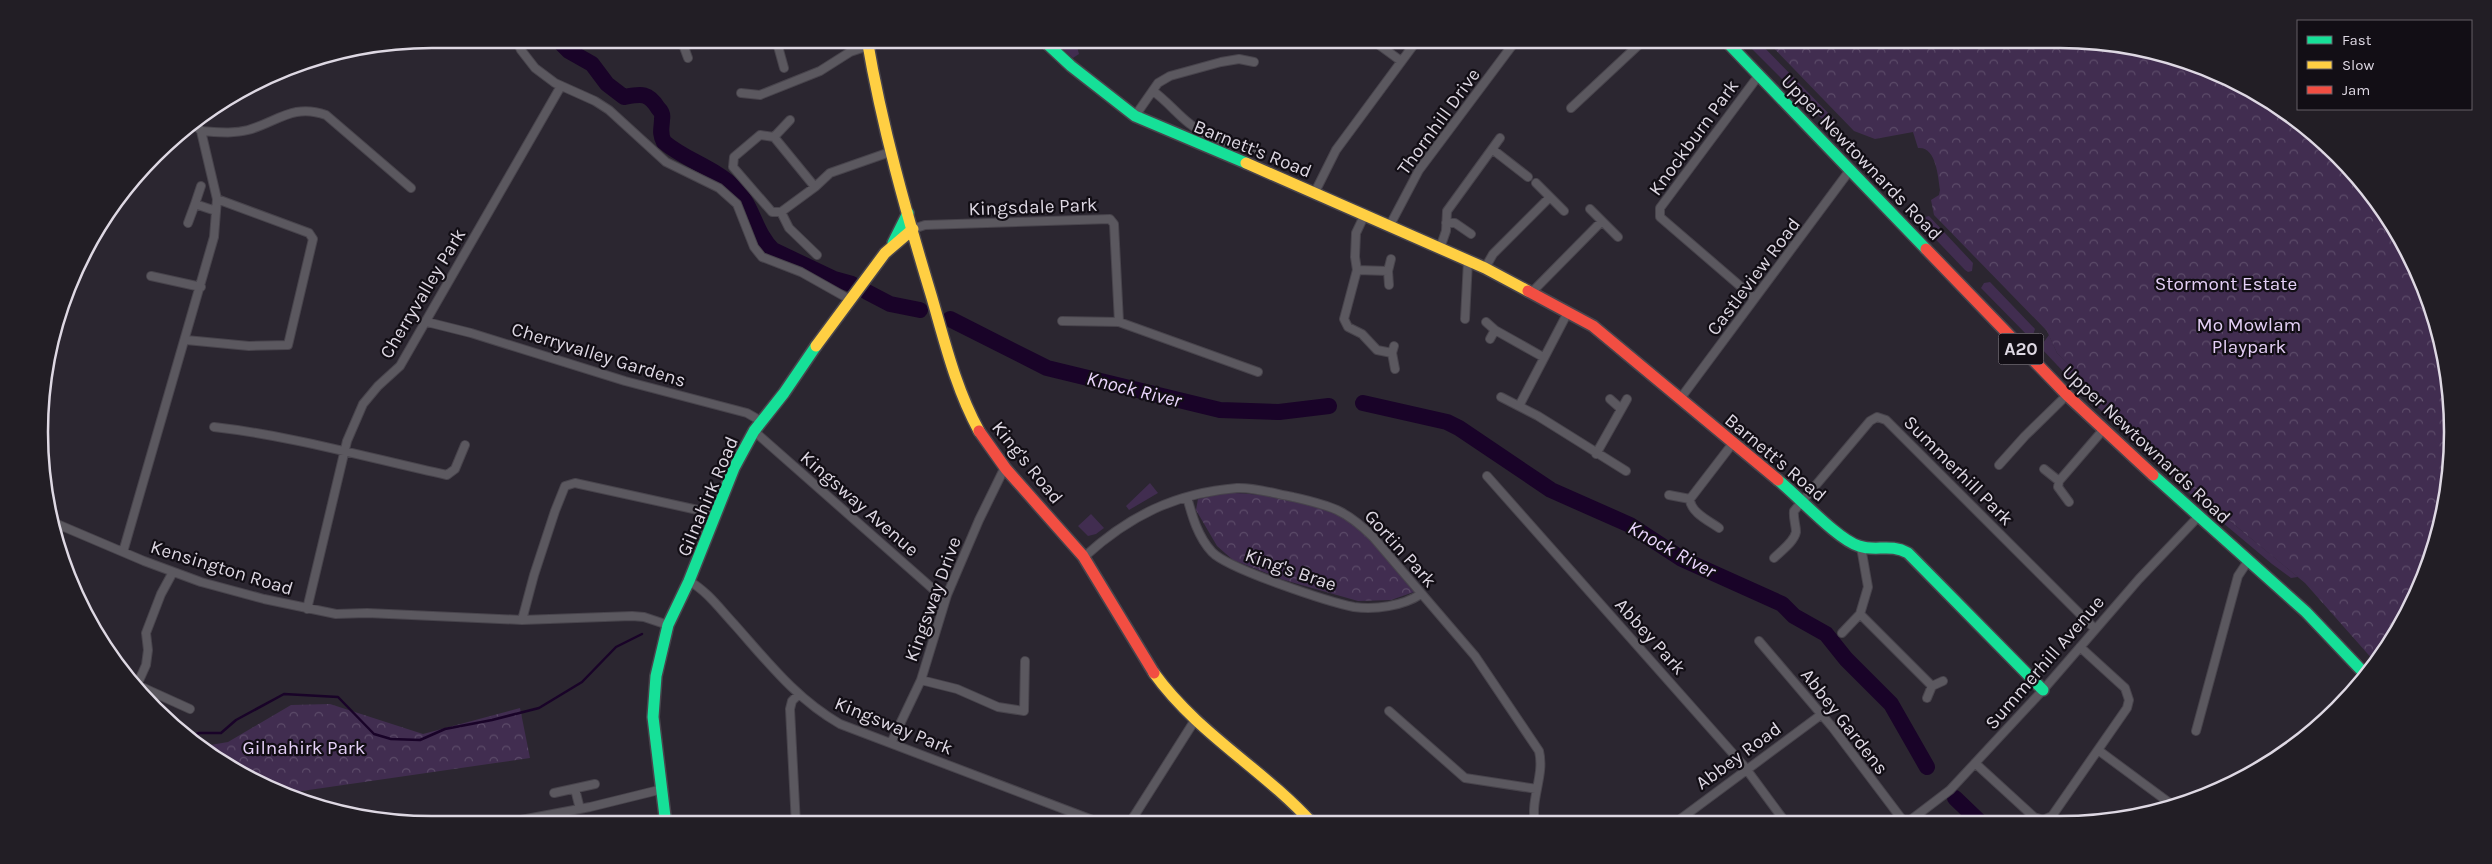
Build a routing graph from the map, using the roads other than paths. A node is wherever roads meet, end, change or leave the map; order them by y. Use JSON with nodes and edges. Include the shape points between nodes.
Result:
{"nodes":[{"id":1,"x":520,"y":48,"type":"edge"},
{"id":2,"x":684,"y":48,"type":"edge"},
{"id":3,"x":778,"y":48,"type":"edge"},
{"id":4,"x":857,"y":48,"type":"edge"},
{"id":5,"x":868,"y":48,"type":"edge"},
{"id":6,"x":1052,"y":48,"type":"edge"},
{"id":7,"x":1383,"y":48,"type":"edge"},
{"id":8,"x":1411,"y":48,"type":"edge"},
{"id":9,"x":1510,"y":48,"type":"edge"},
{"id":10,"x":1635,"y":48,"type":"edge"},
{"id":11,"x":1733,"y":48,"type":"edge"},
{"id":12,"x":688,"y":58,"type":"dead end"},
{"id":13,"x":1401,"y":61,"type":"junction"},
{"id":14,"x":1254,"y":62,"type":"dead end"},
{"id":15,"x":784,"y":68,"type":"dead end"},
{"id":16,"x":1759,"y":75,"type":"junction"},
{"id":17,"x":561,"y":86,"type":"junction"},
{"id":18,"x":1153,"y":91,"type":"junction"},
{"id":19,"x":741,"y":93,"type":"dead end"},
{"id":20,"x":1571,"y":108,"type":"dead end"},
{"id":21,"x":1136,"y":116,"type":"junction"},
{"id":22,"x":790,"y":120,"type":"dead end"},
{"id":23,"x":198,"y":127,"type":"edge"},
{"id":24,"x":201,"y":131,"type":"junction"},
{"id":25,"x":774,"y":137,"type":"junction"},
{"id":26,"x":1500,"y":138,"type":"dead end"},
{"id":27,"x":1255,"y":149,"type":"dead end"},
{"id":28,"x":1492,"y":149,"type":"junction"},
{"id":29,"x":890,"y":152,"type":"junction"},
{"id":30,"x":1850,"y":170,"type":"junction"},
{"id":31,"x":1528,"y":177,"type":"dead end"},
{"id":32,"x":1536,"y":183,"type":"dead end"},
{"id":33,"x":201,"y":186,"type":"dead end"},
{"id":34,"x":815,"y":187,"type":"junction"},
{"id":35,"x":411,"y":188,"type":"dead end"},
{"id":36,"x":1316,"y":192,"type":"junction"},
{"id":37,"x":1550,"y":197,"type":"junction"},
{"id":38,"x":218,"y":199,"type":"junction"},
{"id":39,"x":195,"y":204,"type":"junction"},
{"id":40,"x":1590,"y":209,"type":"dead end"},
{"id":41,"x":216,"y":211,"type":"junction"},
{"id":42,"x":1564,"y":211,"type":"dead end"},
{"id":43,"x":781,"y":212,"type":"junction"},
{"id":44,"x":908,"y":213,"type":"junction"},
{"id":45,"x":1365,"y":214,"type":"junction"},
{"id":46,"x":1602,"y":222,"type":"junction"},
{"id":47,"x":188,"y":223,"type":"dead end"},
{"id":48,"x":1446,"y":223,"type":"junction"},
{"id":49,"x":1390,"y":225,"type":"junction"},
{"id":50,"x":913,"y":229,"type":"junction"},
{"id":51,"x":1471,"y":234,"type":"dead end"},
{"id":52,"x":1618,"y":237,"type":"dead end"},
{"id":53,"x":892,"y":245,"type":"junction"},
{"id":54,"x":1440,"y":248,"type":"junction"},
{"id":55,"x":817,"y":256,"type":"dead end"},
{"id":56,"x":1391,"y":260,"type":"dead end"},
{"id":57,"x":1468,"y":261,"type":"junction"},
{"id":58,"x":1485,"y":268,"type":"junction"},
{"id":59,"x":1357,"y":270,"type":"junction"},
{"id":60,"x":1388,"y":271,"type":"junction"},
{"id":61,"x":151,"y":276,"type":"dead end"},
{"id":62,"x":1389,"y":285,"type":"dead end"},
{"id":63,"x":201,"y":287,"type":"junction"},
{"id":64,"x":1532,"y":292,"type":"junction"},
{"id":65,"x":1754,"y":298,"type":"junction"},
{"id":66,"x":849,"y":299,"type":"junction"},
{"id":67,"x":1568,"y":312,"type":"junction"},
{"id":68,"x":1464,"y":319,"type":"dead end"},
{"id":69,"x":1062,"y":321,"type":"dead end"},
{"id":70,"x":427,"y":322,"type":"junction"},
{"id":71,"x":1119,"y":322,"type":"junction"},
{"id":72,"x":1486,"y":322,"type":"dead end"},
{"id":73,"x":1495,"y":330,"type":"junction"},
{"id":74,"x":1490,"y":339,"type":"dead end"},
{"id":75,"x":186,"y":340,"type":"junction"},
{"id":76,"x":1543,"y":357,"type":"junction"},
{"id":77,"x":1395,"y":369,"type":"dead end"},
{"id":78,"x":1258,"y":372,"type":"dead end"},
{"id":79,"x":2067,"y":395,"type":"junction"},
{"id":80,"x":1501,"y":397,"type":"dead end"},
{"id":81,"x":1610,"y":399,"type":"dead end"},
{"id":82,"x":1627,"y":399,"type":"dead end"},
{"id":83,"x":1680,"y":399,"type":"junction"},
{"id":84,"x":1519,"y":406,"type":"junction"},
{"id":85,"x":1620,"y":408,"type":"junction"},
{"id":86,"x":762,"y":421,"type":"junction"},
{"id":87,"x":214,"y":426,"type":"dead end"},
{"id":88,"x":2103,"y":430,"type":"junction"},
{"id":89,"x":754,"y":431,"type":"junction"},
{"id":90,"x":1733,"y":443,"type":"junction"},
{"id":91,"x":465,"y":445,"type":"dead end"},
{"id":92,"x":344,"y":453,"type":"junction"},
{"id":93,"x":1596,"y":454,"type":"junction"},
{"id":94,"x":2000,"y":465,"type":"dead end"},
{"id":95,"x":1005,"y":467,"type":"junction"},
{"id":96,"x":2044,"y":470,"type":"dead end"},
{"id":97,"x":1626,"y":471,"type":"dead end"},
{"id":98,"x":1487,"y":476,"type":"dead end"},
{"id":99,"x":2059,"y":481,"type":"junction"},
{"id":100,"x":1669,"y":495,"type":"dead end"},
{"id":101,"x":1187,"y":496,"type":"junction"},
{"id":102,"x":1690,"y":499,"type":"junction"},
{"id":103,"x":1802,"y":500,"type":"junction"},
{"id":104,"x":2069,"y":502,"type":"dead end"},
{"id":105,"x":716,"y":514,"type":"junction"},
{"id":106,"x":2198,"y":517,"type":"junction"},
{"id":107,"x":59,"y":525,"type":"edge"},
{"id":108,"x":1719,"y":528,"type":"dead end"},
{"id":109,"x":1861,"y":547,"type":"junction"},
{"id":110,"x":123,"y":552,"type":"junction"},
{"id":111,"x":1084,"y":557,"type":"junction"},
{"id":112,"x":1774,"y":558,"type":"dead end"},
{"id":113,"x":2248,"y":561,"type":"junction"},
{"id":114,"x":173,"y":572,"type":"junction"},
{"id":115,"x":689,"y":581,"type":"junction"},
{"id":116,"x":1421,"y":594,"type":"junction"},
{"id":117,"x":947,"y":595,"type":"junction"},
{"id":118,"x":307,"y":609,"type":"junction"},
{"id":119,"x":1860,"y":614,"type":"junction"},
{"id":120,"x":522,"y":620,"type":"junction"},
{"id":121,"x":668,"y":625,"type":"junction"},
{"id":122,"x":2095,"y":629,"type":"junction"},
{"id":123,"x":1842,"y":633,"type":"dead end"},
{"id":124,"x":1759,"y":641,"type":"dead end"},
{"id":125,"x":2080,"y":647,"type":"junction"},
{"id":126,"x":1025,"y":661,"type":"dead end"},
{"id":127,"x":2362,"y":670,"type":"edge"},
{"id":128,"x":921,"y":680,"type":"junction"},
{"id":129,"x":139,"y":681,"type":"edge"},
{"id":130,"x":1943,"y":681,"type":"dead end"},
{"id":131,"x":1932,"y":686,"type":"junction"},
{"id":132,"x":146,"y":689,"type":"edge"},
{"id":133,"x":2042,"y":690,"type":"junction"},
{"id":134,"x":798,"y":695,"type":"junction"},
{"id":135,"x":1926,"y":698,"type":"dead end"},
{"id":136,"x":190,"y":709,"type":"dead end"},
{"id":137,"x":1389,"y":711,"type":"dead end"},
{"id":138,"x":1822,"y":714,"type":"junction"},
{"id":139,"x":1195,"y":720,"type":"junction"},
{"id":140,"x":2196,"y":731,"type":"dead end"},
{"id":141,"x":891,"y":743,"type":"junction"},
{"id":142,"x":2098,"y":750,"type":"junction"},
{"id":143,"x":1975,"y":763,"type":"junction"},
{"id":144,"x":1747,"y":770,"type":"junction"},
{"id":145,"x":595,"y":784,"type":"dead end"},
{"id":146,"x":575,"y":788,"type":"junction"},
{"id":147,"x":663,"y":789,"type":"junction"},
{"id":148,"x":1536,"y":789,"type":"junction"},
{"id":149,"x":554,"y":793,"type":"dead end"},
{"id":150,"x":2167,"y":801,"type":"edge"},
{"id":151,"x":580,"y":809,"type":"junction"},
{"id":152,"x":542,"y":816,"type":"edge"},
{"id":153,"x":665,"y":816,"type":"edge"},
{"id":154,"x":796,"y":816,"type":"edge"},
{"id":155,"x":1082,"y":816,"type":"edge"},
{"id":156,"x":1134,"y":816,"type":"edge"},
{"id":157,"x":1304,"y":816,"type":"edge"},
{"id":158,"x":1535,"y":816,"type":"edge"},
{"id":159,"x":1685,"y":816,"type":"edge"},
{"id":160,"x":1782,"y":816,"type":"edge"},
{"id":161,"x":1899,"y":816,"type":"edge"},
{"id":162,"x":1916,"y":816,"type":"edge"},
{"id":163,"x":2033,"y":816,"type":"edge"},
{"id":164,"x":2052,"y":816,"type":"edge"}],
"edges":[{"from":1,"to":17,"type":"street","via":[[535,68]]},
{"from":2,"to":12,"type":"street"},
{"from":3,"to":15,"type":"street"},
{"from":4,"to":19,"type":"street","via":[[820,71],[760,95]]},
{"from":5,"to":29,"type":"main road","name":"King's Road"},
{"from":6,"to":21,"type":"main road","name":"Barnett's Road"},
{"from":7,"to":13,"type":"street"},
{"from":8,"to":13,"type":"street"},
{"from":9,"to":49,"type":"street","name":"Thornhill Drive","via":[[1419,170]]},
{"from":10,"to":20,"type":"street"},
{"from":11,"to":16,"type":"main road","name":"Upper Newtownards Road","number":"A20"},
{"from":13,"to":36,"type":"street","via":[[1336,150]]},
{"from":14,"to":18,"type":"street","via":[[1239,59],[1221,62],[1170,76],[1158,83]]},
{"from":16,"to":30,"type":"main road","name":"Upper Newtownards Road","number":"A20"},
{"from":16,"to":65,"type":"street","name":"Knockburn Park","via":[[1660,208],[1660,218]]},
{"from":17,"to":66,"type":"street","via":[[610,110],[666,162],[719,188],[737,204],[754,247],[762,257],[801,272]]},
{"from":17,"to":70,"type":"street","name":"Cherryvalley Park"},
{"from":18,"to":21,"type":"street"},
{"from":18,"to":27,"type":"street","via":[[1191,125],[1233,144]]},
{"from":21,"to":36,"type":"main road","name":"Barnett's Road"},
{"from":22,"to":25,"type":"street"},
{"from":23,"to":24,"type":"street","name":"Kensington Road"},
{"from":24,"to":35,"type":"street","via":[[232,133],[249,130],[284,114],[315,111],[326,115]]},
{"from":24,"to":38,"type":"street","name":"Kensington Road"},
{"from":25,"to":34,"type":"street"},
{"from":25,"to":43,"type":"street","via":[[760,135],[738,152],[732,162],[772,212]]},
{"from":26,"to":28,"type":"street"},
{"from":28,"to":31,"type":"street"},
{"from":28,"to":48,"type":"street","via":[[1447,211]]},
{"from":29,"to":34,"type":"street","via":[[830,173]]},
{"from":29,"to":44,"type":"main road","name":"King's Road"},
{"from":30,"to":65,"type":"street","name":"Castleview Road"},
{"from":30,"to":79,"type":"main road","name":"Upper Newtownards Road","number":"A20"},
{"from":32,"to":37,"type":"street"},
{"from":33,"to":39,"type":"street"},
{"from":34,"to":43,"type":"street"},
{"from":36,"to":45,"type":"main road","name":"Barnett's Road"},
{"from":37,"to":42,"type":"street"},
{"from":37,"to":58,"type":"street","via":[[1493,254]]},
{"from":38,"to":41,"type":"street","name":"Kensington Road"},
{"from":38,"to":75,"type":"street","via":[[308,232],[313,239],[311,248],[288,345],[249,346]]},
{"from":39,"to":41,"type":"street"},
{"from":39,"to":47,"type":"street"},
{"from":40,"to":46,"type":"street"},
{"from":41,"to":63,"type":"street","name":"Kensington Road","via":[[214,237]]},
{"from":43,"to":55,"type":"street","via":[[789,228]]},
{"from":44,"to":50,"type":"main road","name":"King's Road"},
{"from":44,"to":53,"type":"main road"},
{"from":45,"to":49,"type":"main road","name":"Barnett's Road"},
{"from":45,"to":59,"type":"street","via":[[1356,233]]},
{"from":46,"to":52,"type":"street"},
{"from":46,"to":64,"type":"street"},
{"from":48,"to":51,"type":"street","via":[[1455,223]]},
{"from":48,"to":54,"type":"street"},
{"from":49,"to":54,"type":"main road","name":"Barnett's Road"},
{"from":50,"to":53,"type":"main road","name":"Gilnahirk Road"},
{"from":50,"to":71,"type":"street","name":"Kingsdale Park","via":[[925,225],[1110,219],[1114,224]]},
{"from":50,"to":95,"type":"main road","name":"King's Road","via":[[966,406],[983,439]]},
{"from":53,"to":66,"type":"main road","name":"Gilnahirk Road"},
{"from":54,"to":57,"type":"main road","name":"Barnett's Road"},
{"from":56,"to":60,"type":"street"},
{"from":57,"to":58,"type":"main road","name":"Barnett's Road"},
{"from":57,"to":68,"type":"street"},
{"from":58,"to":64,"type":"main road","name":"Barnett's Road"},
{"from":59,"to":60,"type":"street"},
{"from":59,"to":77,"type":"street","via":[[1344,319],[1348,327],[1362,334],[1377,350],[1393,349]]},
{"from":60,"to":62,"type":"street"},
{"from":61,"to":63,"type":"street"},
{"from":63,"to":75,"type":"street","name":"Kensington Road"},
{"from":64,"to":67,"type":"main road","name":"Barnett's Road"},
{"from":65,"to":83,"type":"street","name":"Castleview Road"},
{"from":66,"to":86,"type":"main road","name":"Gilnahirk Road"},
{"from":67,"to":76,"type":"street"},
{"from":67,"to":83,"type":"main road","name":"Barnett's Road","via":[[1593,326]]},
{"from":69,"to":71,"type":"street"},
{"from":70,"to":86,"type":"street","name":"Cherryvalley Gardens"},
{"from":70,"to":92,"type":"street","name":"Cherryvalley Park","via":[[400,366],[362,404]]},
{"from":71,"to":78,"type":"street"},
{"from":72,"to":73,"type":"street"},
{"from":73,"to":74,"type":"street"},
{"from":73,"to":76,"type":"street"},
{"from":75,"to":110,"type":"street","name":"Kensington Road"},
{"from":76,"to":84,"type":"street"},
{"from":79,"to":88,"type":"main road","name":"Upper Newtownards Road","number":"A20"},
{"from":79,"to":94,"type":"street"},
{"from":80,"to":84,"type":"street"},
{"from":81,"to":85,"type":"street"},
{"from":82,"to":85,"type":"street"},
{"from":83,"to":90,"type":"main road","name":"Barnett's Road"},
{"from":84,"to":93,"type":"street"},
{"from":85,"to":93,"type":"street"},
{"from":86,"to":89,"type":"main road","name":"Gilnahirk Road"},
{"from":87,"to":92,"type":"street","via":[[288,437]]},
{"from":88,"to":99,"type":"street"},
{"from":88,"to":106,"type":"main road","name":"Upper Newtownards Road","number":"A20"},
{"from":89,"to":105,"type":"main road","name":"Gilnahirk Road","via":[[734,468]]},
{"from":89,"to":117,"type":"street","name":"Kingsway Avenue","via":[[933,589]]},
{"from":90,"to":102,"type":"street"},
{"from":90,"to":103,"type":"main road","name":"Barnett's Road"},
{"from":91,"to":92,"type":"street","via":[[455,469],[447,475]]},
{"from":92,"to":118,"type":"street","name":"Cherryvalley Park"},
{"from":93,"to":97,"type":"street"},
{"from":95,"to":111,"type":"main road","name":"King's Road"},
{"from":95,"to":117,"type":"street","name":"Kingsway Drive"},
{"from":96,"to":99,"type":"street"},
{"from":98,"to":144,"type":"street","name":"Abbey Park"},
{"from":99,"to":104,"type":"street","via":[[2058,487]]},
{"from":100,"to":102,"type":"street"},
{"from":101,"to":111,"type":"street","name":"Gortin Park","via":[[1132,519]]},
{"from":101,"to":116,"type":"street","name":"Gortin Park","via":[[1238,488],[1339,509],[1367,531]]},
{"from":101,"to":116,"type":"street","name":"King's Brae","via":[[1201,536],[1212,552],[1236,568],[1356,607],[1398,604]]},
{"from":102,"to":108,"type":"street","via":[[1694,510]]},
{"from":103,"to":109,"type":"main road","name":"Barnett's Road","via":[[1846,541]]},
{"from":103,"to":112,"type":"street","via":[[1794,511],[1794,538]]},
{"from":103,"to":122,"type":"street","name":"Summerhill Park","via":[[1870,421],[1877,417],[1886,420]]},
{"from":105,"to":115,"type":"main road","name":"Gilnahirk Road"},
{"from":105,"to":120,"type":"street","via":[[569,484],[563,489],[554,511]]},
{"from":106,"to":113,"type":"main road","name":"Upper Newtownards Road","number":"A20"},
{"from":106,"to":122,"type":"street","name":"Summerhill Avenue"},
{"from":107,"to":110,"type":"street"},
{"from":109,"to":119,"type":"street","via":[[1868,586]]},
{"from":109,"to":133,"type":"main road","name":"Barnett's Road","via":[[1897,547],[1908,553]]},
{"from":110,"to":114,"type":"street","name":"Kensington Road"},
{"from":111,"to":139,"type":"main road","name":"King's Road","via":[[1145,662]]},
{"from":113,"to":127,"type":"main road","name":"Upper Newtownards Road","number":"A20","via":[[2317,622]]},
{"from":113,"to":140,"type":"street","via":[[2238,576]]},
{"from":114,"to":118,"type":"street","name":"Kensington Road","via":[[249,596]]},
{"from":114,"to":129,"type":"street","via":[[146,632],[146,665]]},
{"from":115,"to":121,"type":"main road","name":"Gilnahirk Road"},
{"from":115,"to":134,"type":"street","name":"Kingsway Park","via":[[718,606]]},
{"from":116,"to":148,"type":"street","name":"Gortin Park","via":[[1475,656],[1539,751],[1542,764]]},
{"from":117,"to":128,"type":"street","name":"Kingsway Drive"},
{"from":118,"to":120,"type":"street","name":"Kensington Road","via":[[336,614]]},
{"from":119,"to":123,"type":"street"},
{"from":119,"to":131,"type":"street"},
{"from":120,"to":121,"type":"street","name":"Kensington Road","via":[[632,616]]},
{"from":121,"to":147,"type":"main road","name":"Gilnahirk Road","via":[[659,657],[654,696],[655,736]]},
{"from":122,"to":125,"type":"street","name":"Summerhill Avenue"},
{"from":124,"to":138,"type":"street","name":"Abbey Gardens"},
{"from":125,"to":133,"type":"street","name":"Summerhill Avenue"},
{"from":125,"to":142,"type":"street","via":[[2126,688],[2130,700]]},
{"from":126,"to":128,"type":"street","via":[[1024,711],[998,707],[957,689]]},
{"from":128,"to":141,"type":"street","name":"Kingsway Drive"},
{"from":130,"to":131,"type":"street"},
{"from":131,"to":135,"type":"street"},
{"from":132,"to":136,"type":"street"},
{"from":133,"to":143,"type":"street","name":"Summerhill Avenue"},
{"from":134,"to":141,"type":"street","name":"Kingsway Park","via":[[840,724]]},
{"from":134,"to":154,"type":"street","via":[[790,709]]},
{"from":137,"to":148,"type":"street","via":[[1465,778]]},
{"from":138,"to":144,"type":"street","name":"Abbey Road"},
{"from":138,"to":161,"type":"street","name":"Abbey Gardens"},
{"from":139,"to":156,"type":"street"},
{"from":139,"to":157,"type":"main road","name":"King's Road","via":[[1267,777]]},
{"from":141,"to":155,"type":"street","name":"Kingsway Park"},
{"from":142,"to":150,"type":"street"},
{"from":142,"to":164,"type":"street"},
{"from":143,"to":162,"type":"street","name":"Summerhill Avenue","via":[[1950,790]]},
{"from":143,"to":163,"type":"street"},
{"from":144,"to":159,"type":"street","name":"Abbey Road"},
{"from":144,"to":160,"type":"street","name":"Abbey Park"},
{"from":145,"to":146,"type":"street"},
{"from":146,"to":149,"type":"street"},
{"from":146,"to":151,"type":"street"},
{"from":147,"to":151,"type":"street"},
{"from":147,"to":153,"type":"main road","name":"Gilnahirk Road"},
{"from":148,"to":158,"type":"street","name":"Gortin Park"},
{"from":151,"to":152,"type":"street"}]}
